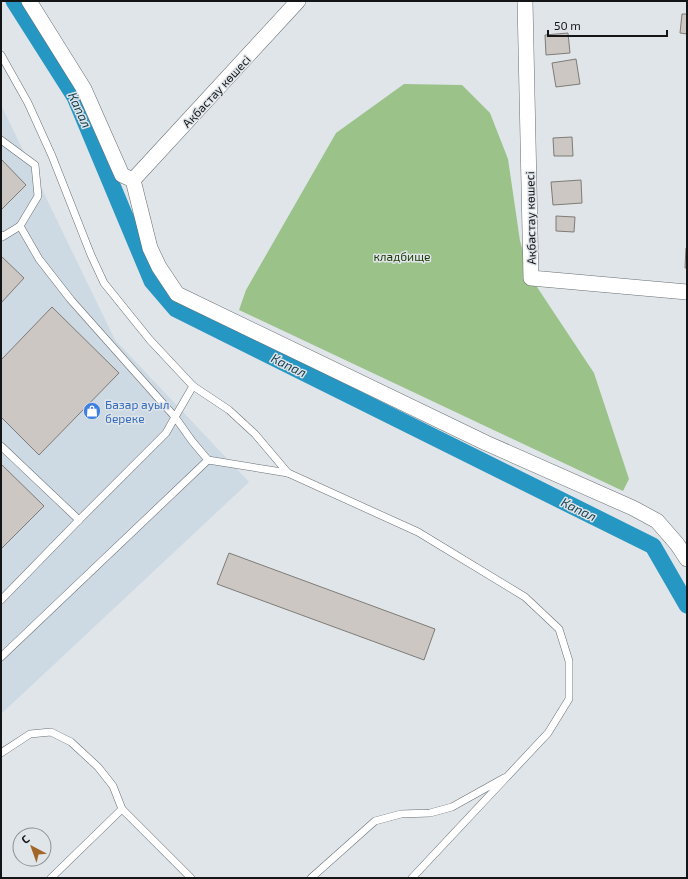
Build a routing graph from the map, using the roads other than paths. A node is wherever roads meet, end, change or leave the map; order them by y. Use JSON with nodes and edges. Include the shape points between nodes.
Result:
{"nodes":[{"id":1,"x":29,"y":1,"type":"edge"},
{"id":2,"x":298,"y":1,"type":"edge"},
{"id":3,"x":525,"y":1,"type":"edge"},
{"id":4,"x":1,"y":55,"type":"edge"},
{"id":5,"x":1,"y":140,"type":"edge"},
{"id":6,"x":133,"y":180,"type":"junction"},
{"id":7,"x":20,"y":226,"type":"junction"},
{"id":8,"x":1,"y":235,"type":"edge"},
{"id":9,"x":687,"y":292,"type":"edge"},
{"id":10,"x":193,"y":386,"type":"junction"},
{"id":11,"x":175,"y":417,"type":"junction"},
{"id":12,"x":1,"y":446,"type":"edge"},
{"id":13,"x":208,"y":460,"type":"junction"},
{"id":14,"x":288,"y":473,"type":"junction"},
{"id":15,"x":79,"y":520,"type":"junction"},
{"id":16,"x":687,"y":559,"type":"edge"},
{"id":17,"x":1,"y":600,"type":"edge"},
{"id":18,"x":1,"y":657,"type":"edge"},
{"id":19,"x":1,"y":753,"type":"edge"},
{"id":20,"x":510,"y":775,"type":"junction"},
{"id":21,"x":122,"y":809,"type":"junction"},
{"id":22,"x":51,"y":878,"type":"edge"},
{"id":23,"x":191,"y":878,"type":"edge"},
{"id":24,"x":311,"y":878,"type":"edge"},
{"id":25,"x":412,"y":878,"type":"edge"}],
"edges":[{"from":1,"to":6,"type":"street","via":[[84,90],[122,175]]},
{"from":2,"to":6,"type":"street","name":"Ақбастау көшесі"},
{"from":3,"to":9,"type":"street","name":"Ақбастау көшесі","via":[[531,278]]},
{"from":4,"to":10,"type":"lane","via":[[28,103],[52,156],[104,283],[150,340]]},
{"from":5,"to":7,"type":"lane","via":[[35,166],[38,196]]},
{"from":6,"to":16,"type":"street","via":[[150,248],[176,294],[486,443],[632,508],[657,521]]},
{"from":7,"to":8,"type":"lane"},
{"from":7,"to":11,"type":"lane","via":[[39,259],[71,300]]},
{"from":10,"to":11,"type":"lane"},
{"from":10,"to":14,"type":"lane","via":[[229,410],[255,434]]},
{"from":11,"to":13,"type":"lane"},
{"from":11,"to":15,"type":"lane","via":[[166,434]]},
{"from":12,"to":15,"type":"lane"},
{"from":13,"to":14,"type":"lane"},
{"from":13,"to":18,"type":"lane"},
{"from":14,"to":20,"type":"lane","via":[[418,532],[525,597],[559,629],[569,661],[569,699],[548,733]]},
{"from":15,"to":17,"type":"lane"},
{"from":19,"to":21,"type":"lane","via":[[30,734],[51,732],[71,742],[98,767],[114,786]]},
{"from":20,"to":24,"type":"lane","via":[[452,807],[430,813],[401,814],[376,821]]},
{"from":20,"to":25,"type":"lane"},
{"from":21,"to":22,"type":"lane"},
{"from":21,"to":23,"type":"lane"}]}
